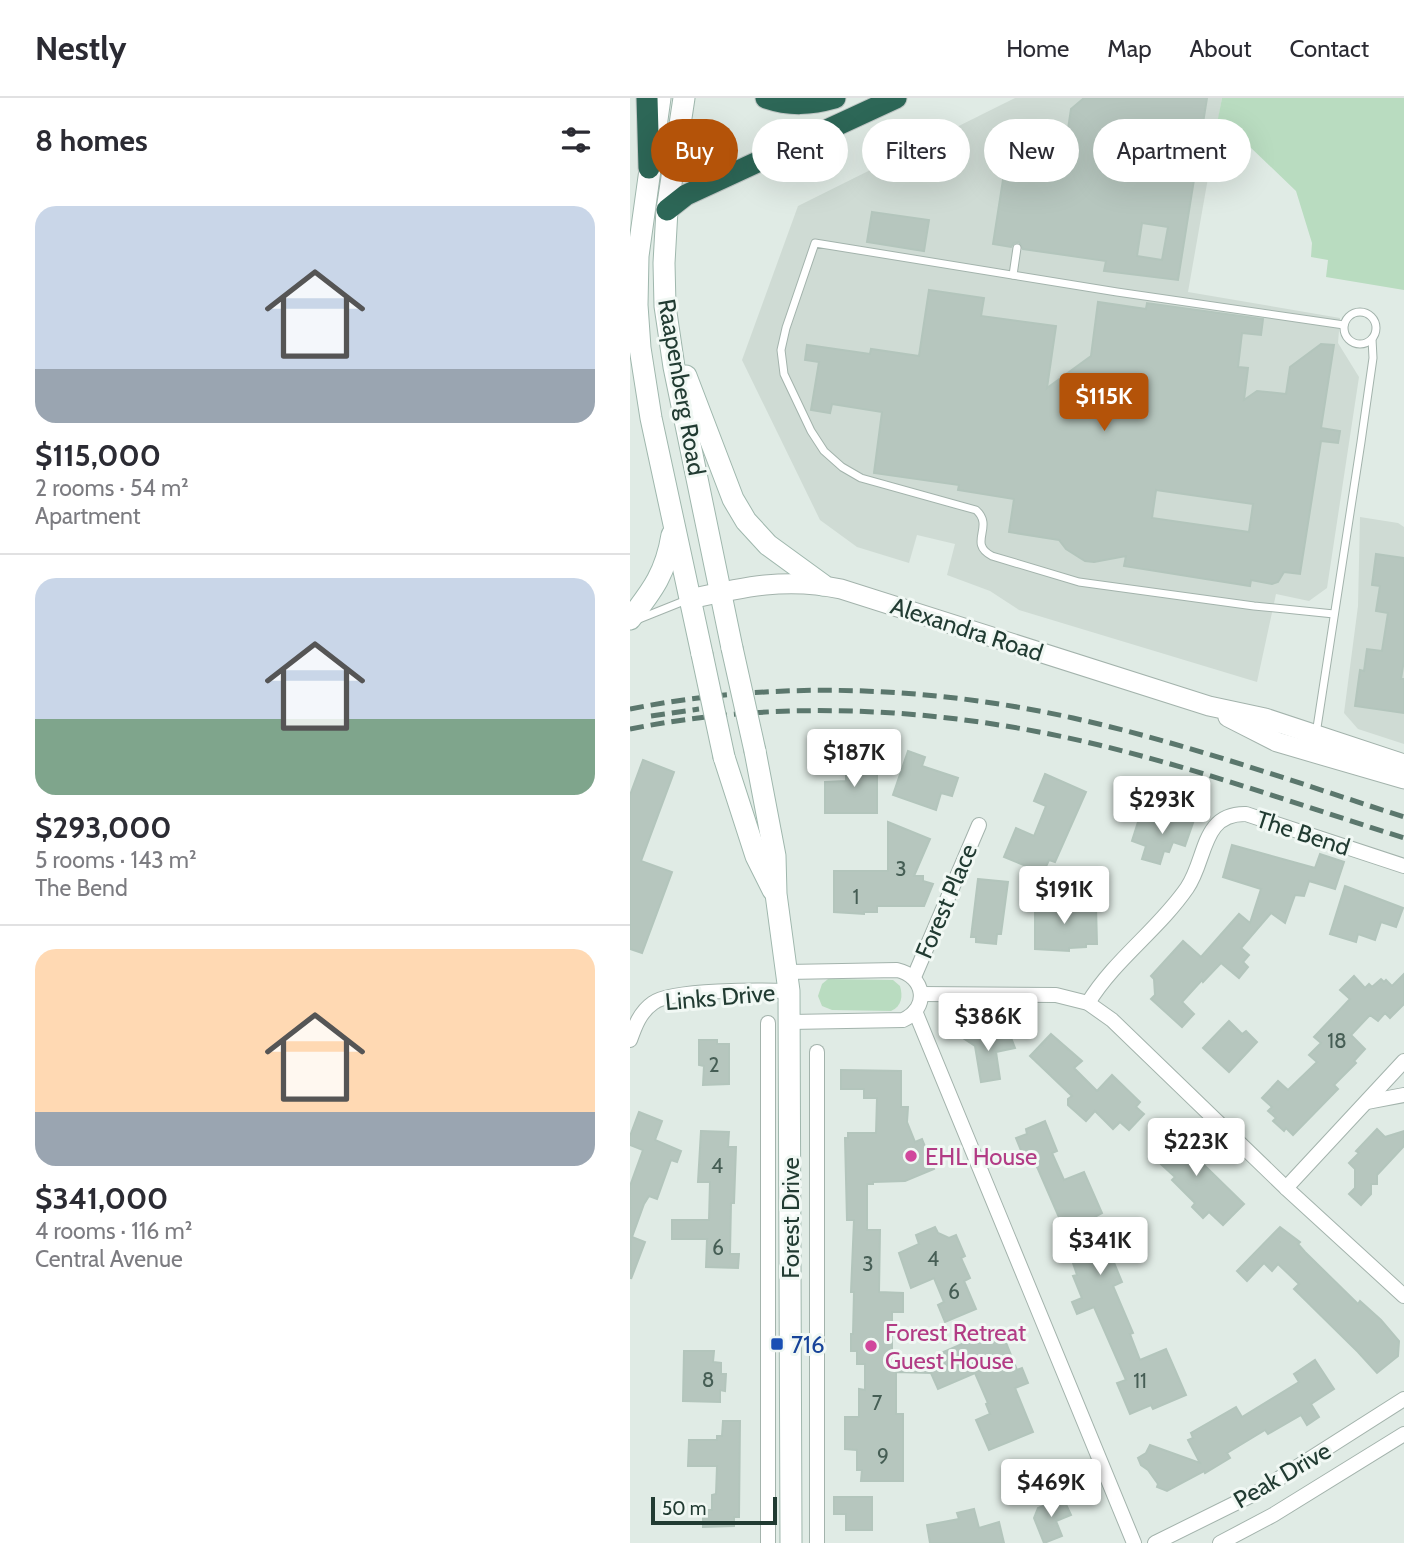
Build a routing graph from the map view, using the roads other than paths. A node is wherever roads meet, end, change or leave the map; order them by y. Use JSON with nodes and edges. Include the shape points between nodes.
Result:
{"nodes":[{"id":1,"x":647,"y":98,"type":"edge"},
{"id":2,"x":660,"y":98,"type":"edge"},
{"id":3,"x":684,"y":98,"type":"edge"},
{"id":4,"x":766,"y":98,"type":"edge"},
{"id":5,"x":835,"y":98,"type":"edge"},
{"id":6,"x":896,"y":98,"type":"edge"},
{"id":7,"x":649,"y":168,"type":"junction"},
{"id":8,"x":667,"y":210,"type":"junction"},
{"id":9,"x":1017,"y":248,"type":"dead end"},
{"id":10,"x":1013,"y":275,"type":"junction"},
{"id":11,"x":667,"y":325,"type":"junction"},
{"id":12,"x":1344,"y":325,"type":"junction"},
{"id":13,"x":1371,"y":339,"type":"junction"},
{"id":14,"x":674,"y":526,"type":"junction"},
{"id":15,"x":823,"y":585,"type":"junction"},
{"id":16,"x":720,"y":592,"type":"junction"},
{"id":17,"x":690,"y":599,"type":"junction"},
{"id":18,"x":1334,"y":614,"type":"junction"},
{"id":19,"x":630,"y":621,"type":"edge"},
{"id":20,"x":1315,"y":743,"type":"junction"},
{"id":21,"x":1404,"y":764,"type":"edge"},
{"id":22,"x":1404,"y":779,"type":"edge"},
{"id":23,"x":979,"y":825,"type":"dead end"},
{"id":24,"x":1404,"y":866,"type":"edge"},
{"id":25,"x":776,"y":894,"type":"junction"},
{"id":26,"x":914,"y":977,"type":"junction"},
{"id":27,"x":788,"y":982,"type":"junction"},
{"id":28,"x":921,"y":994,"type":"junction"},
{"id":29,"x":1088,"y":1003,"type":"junction"},
{"id":30,"x":915,"y":1011,"type":"junction"},
{"id":31,"x":790,"y":1022,"type":"junction"},
{"id":32,"x":768,"y":1023,"type":"dead end"},
{"id":33,"x":630,"y":1040,"type":"edge"},
{"id":34,"x":817,"y":1052,"type":"dead end"},
{"id":35,"x":1404,"y":1061,"type":"edge"},
{"id":36,"x":1404,"y":1095,"type":"edge"},
{"id":37,"x":1367,"y":1102,"type":"junction"},
{"id":38,"x":1286,"y":1188,"type":"junction"},
{"id":39,"x":1404,"y":1296,"type":"edge"},
{"id":40,"x":1404,"y":1399,"type":"edge"},
{"id":41,"x":1404,"y":1434,"type":"edge"},
{"id":42,"x":768,"y":1543,"type":"edge"},
{"id":43,"x":791,"y":1543,"type":"edge"},
{"id":44,"x":817,"y":1543,"type":"edge"},
{"id":45,"x":1134,"y":1543,"type":"edge"},
{"id":46,"x":1155,"y":1543,"type":"edge"},
{"id":47,"x":1220,"y":1543,"type":"edge"}],
"edges":[{"from":1,"to":7,"type":"highway"},
{"from":2,"to":7,"type":"main road","name":"Raapenberg Road"},
{"from":3,"to":8,"type":"main road","name":"Raapenberg Road"},
{"from":4,"to":5,"type":"highway","via":[[810,105]]},
{"from":6,"to":8,"type":"highway","via":[[686,195]]},
{"from":7,"to":14,"type":"main road","name":"Raapenberg Road","via":[[638,256],[638,316],[651,418]]},
{"from":8,"to":11,"type":"main road","name":"Raapenberg Road"},
{"from":9,"to":10,"type":"lane"},
{"from":10,"to":12,"type":"lane"},
{"from":10,"to":18,"type":"lane","via":[[816,243],[781,350],[784,374],[824,451],[861,478],[976,510],[984,524],[980,544],[992,556],[1079,582]]},
{"from":11,"to":15,"type":"main road","via":[[733,499],[746,521],[768,545]]},
{"from":11,"to":16,"type":"main road","name":"Raapenberg Road"},
{"from":12,"to":13,"type":"lane","via":[[1353,342]]},
{"from":12,"to":13,"type":"lane","via":[[1357,312],[1370,315],[1376,327]]},
{"from":13,"to":18,"type":"lane","via":[[1373,358]]},
{"from":14,"to":17,"type":"main road","name":"Raapenberg Road"},
{"from":14,"to":19,"type":"main road","via":[[664,571]]},
{"from":15,"to":16,"type":"street","name":"Alexandra Road","via":[[760,584]]},
{"from":15,"to":20,"type":"street","name":"Alexandra Road","via":[[1209,706],[1259,734]]},
{"from":16,"to":17,"type":"street","name":"Alexandra Road"},
{"from":16,"to":25,"type":"main road","name":"Forest Drive","bridge":true,"via":[[775,856]]},
{"from":17,"to":19,"type":"lane"},
{"from":17,"to":25,"type":"main road","name":"Forest Drive","bridge":true,"via":[[724,757],[756,856]]},
{"from":18,"to":20,"type":"lane"},
{"from":20,"to":21,"type":"street","name":"Alexandra Road"},
{"from":20,"to":22,"type":"street","name":"Alexandra Road"},
{"from":23,"to":26,"type":"street","name":"Forest Place"},
{"from":24,"to":29,"type":"street","name":"The Bend","via":[[1246,814],[1219,820],[1179,899],[1108,973]]},
{"from":25,"to":27,"type":"main road","name":"Forest Drive"},
{"from":26,"to":27,"type":"street","name":"Forest Place","via":[[897,970]]},
{"from":26,"to":28,"type":"street","name":"Forest Place"},
{"from":27,"to":31,"type":"main road","name":"Forest Drive"},
{"from":27,"to":33,"type":"street","name":"Links Drive","via":[[770,990],[688,994],[654,1001],[642,1013]]},
{"from":28,"to":29,"type":"street","via":[[1040,994]]},
{"from":28,"to":30,"type":"street","name":"Forest Place"},
{"from":29,"to":38,"type":"street","via":[[1112,1020]]},
{"from":30,"to":31,"type":"street","via":[[897,1021]]},
{"from":30,"to":45,"type":"street"},
{"from":31,"to":43,"type":"main road","name":"Forest Drive"},
{"from":32,"to":42,"type":"street"},
{"from":34,"to":44,"type":"street"},
{"from":35,"to":37,"type":"street"},
{"from":36,"to":37,"type":"street"},
{"from":37,"to":38,"type":"street"},
{"from":38,"to":39,"type":"street"},
{"from":40,"to":46,"type":"street","name":"Peak Drive","via":[[1258,1492]]},
{"from":41,"to":47,"type":"street","name":"Peak Drive"}]}
